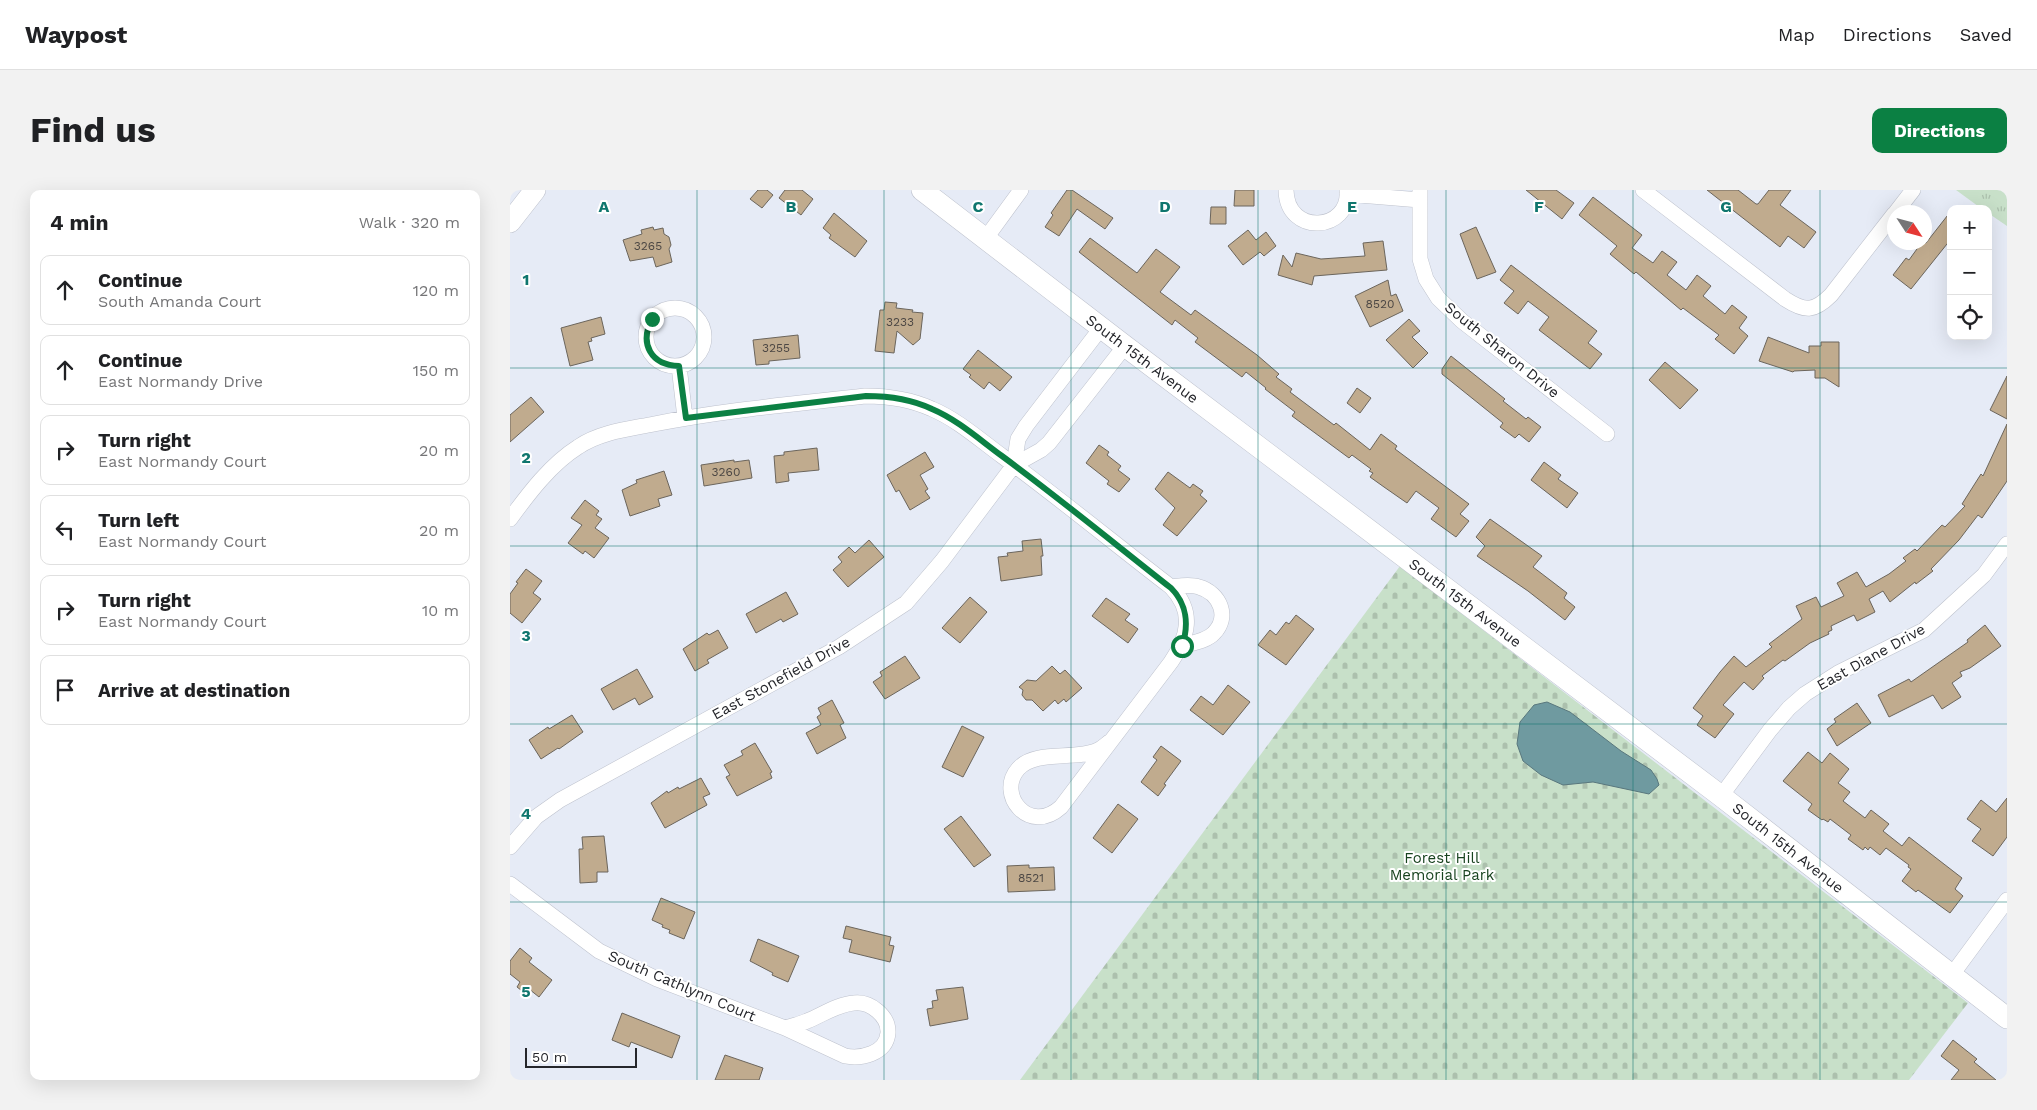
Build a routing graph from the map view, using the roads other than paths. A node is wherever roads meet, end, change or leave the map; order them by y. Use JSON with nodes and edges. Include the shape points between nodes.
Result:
{"nodes":[{"id":1,"x":535,"y":190,"type":"edge"},
{"id":2,"x":922,"y":190,"type":"edge"},
{"id":3,"x":1021,"y":190,"type":"edge"},
{"id":4,"x":1286,"y":190,"type":"edge"},
{"id":5,"x":1643,"y":190,"type":"edge"},
{"id":6,"x":1914,"y":190,"type":"edge"},
{"id":7,"x":1347,"y":192,"type":"edge"},
{"id":8,"x":1420,"y":195,"type":"edge"},
{"id":9,"x":1902,"y":205,"type":"edge"},
{"id":10,"x":510,"y":222,"type":"edge"},
{"id":11,"x":1887,"y":223,"type":"edge"},
{"id":12,"x":986,"y":238,"type":"junction"},
{"id":13,"x":1101,"y":328,"type":"junction"},
{"id":14,"x":1125,"y":346,"type":"junction"},
{"id":15,"x":679,"y":366,"type":"dead end"},
{"id":16,"x":686,"y":418,"type":"junction"},
{"id":17,"x":1607,"y":434,"type":"dead end"},
{"id":18,"x":1014,"y":465,"type":"junction"},
{"id":19,"x":510,"y":518,"type":"edge"},
{"id":20,"x":2007,"y":544,"type":"edge"},
{"id":21,"x":1171,"y":588,"type":"junction"},
{"id":22,"x":1182,"y":646,"type":"junction"},
{"id":23,"x":1111,"y":740,"type":"junction"},
{"id":24,"x":1721,"y":796,"type":"junction"},
{"id":25,"x":510,"y":847,"type":"edge"},
{"id":26,"x":510,"y":884,"type":"edge"},
{"id":27,"x":2007,"y":900,"type":"edge"},
{"id":28,"x":1951,"y":976,"type":"junction"},
{"id":29,"x":2007,"y":1018,"type":"edge"},
{"id":30,"x":785,"y":1028,"type":"junction"}],
"edges":[{"from":1,"to":10,"type":"street"},
{"from":2,"to":12,"type":"street","name":"South 15th Avenue"},
{"from":3,"to":12,"type":"street"},
{"from":4,"to":7,"type":"street","via":[[1286,199],[1296,216],[1314,223],[1324,223],[1340,212]]},
{"from":5,"to":11,"type":"street","via":[[1785,299],[1804,308],[1813,308],[1825,301]]},
{"from":6,"to":9,"type":"street"},
{"from":7,"to":8,"type":"street"},
{"from":8,"to":17,"type":"street","name":"South Sharon Drive","via":[[1420,259],[1426,280],[1438,298],[1462,321]]},
{"from":12,"to":13,"type":"street","name":"South 15th Avenue"},
{"from":13,"to":14,"type":"street","name":"South 15th Avenue"},
{"from":13,"to":18,"type":"street","name":"East Stonefield Drive","via":[[1026,426],[1018,439]]},
{"from":14,"to":18,"type":"street","name":"East Stonefield Drive","via":[[1050,443]]},
{"from":14,"to":24,"type":"street","name":"South 15th Avenue"},
{"from":15,"to":16,"type":"street"},
{"from":16,"to":18,"type":"street","via":[[866,396],[890,396],[934,409]]},
{"from":16,"to":19,"type":"street","via":[[598,437],[578,447],[551,470]]},
{"from":18,"to":21,"type":"street"},
{"from":18,"to":25,"type":"street","name":"East Stonefield Drive","via":[[906,603],[839,647],[560,800],[536,817]]},
{"from":20,"to":24,"type":"street","name":"East Diane Drive","via":[[1984,575],[1924,630],[1838,673],[1794,703]]},
{"from":21,"to":22,"type":"street","via":[[1184,606],[1186,635]]},
{"from":21,"to":22,"type":"street","via":[[1200,587],[1217,599],[1222,609],[1220,625],[1213,635]]},
{"from":22,"to":23,"type":"street"},
{"from":23,"to":23,"type":"street","via":[[1098,750],[1027,763],[1012,776],[1011,795],[1031,816],[1044,818],[1054,813],[1062,807]]},
{"from":24,"to":28,"type":"street","name":"South 15th Avenue"},
{"from":26,"to":30,"type":"street","name":"South Cathlynn Court","via":[[599,951],[657,979]]},
{"from":27,"to":28,"type":"street"},
{"from":28,"to":29,"type":"street","name":"South 15th Avenue"},
{"from":30,"to":30,"type":"street","name":"South Cathlynn Court","via":[[855,1058],[875,1052],[888,1034],[881,1014],[862,1003],[852,1003]]}]}
